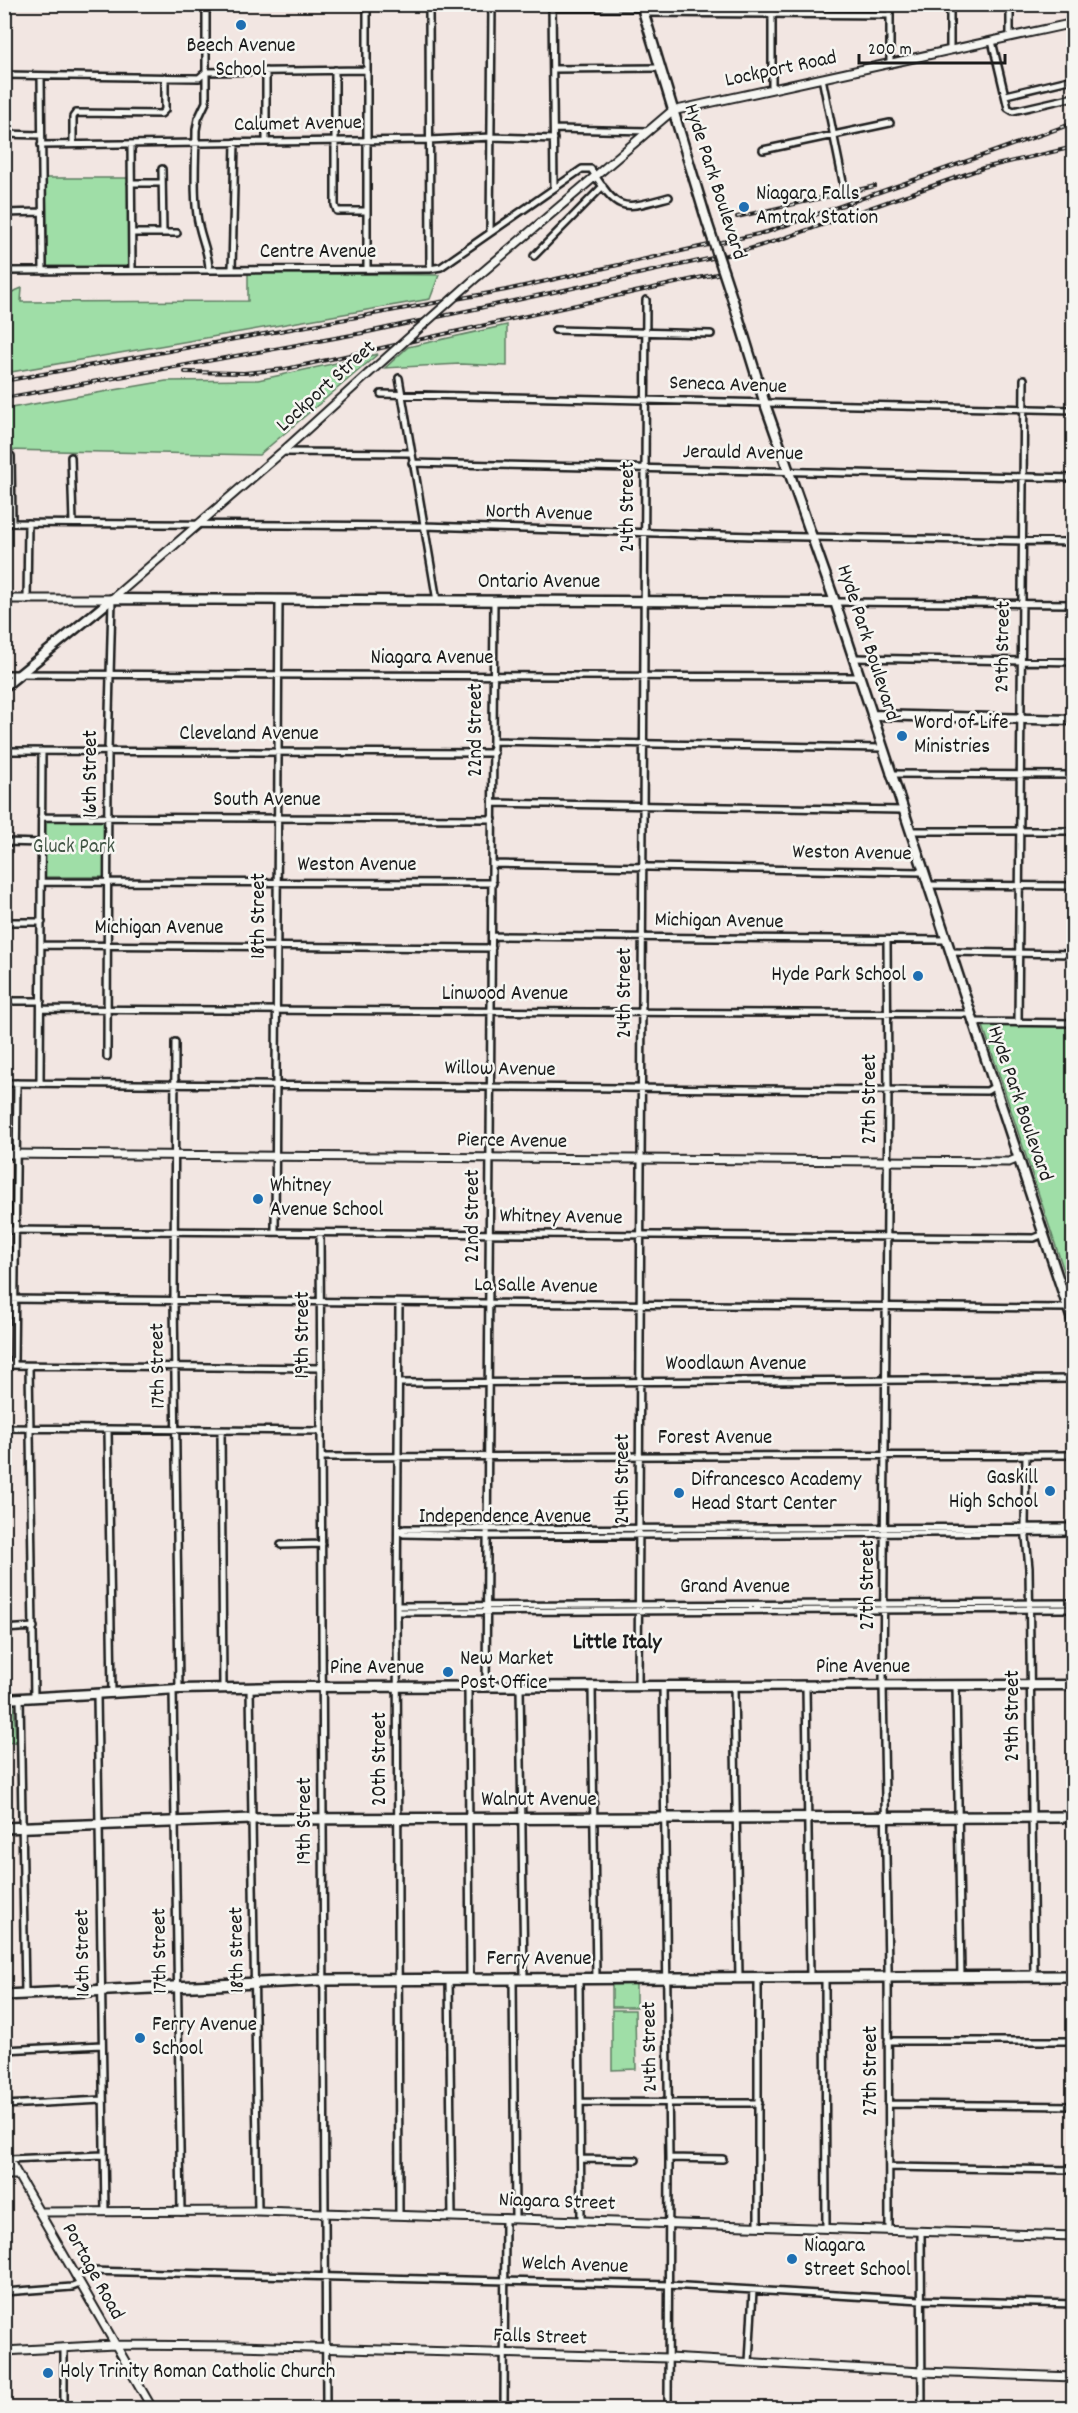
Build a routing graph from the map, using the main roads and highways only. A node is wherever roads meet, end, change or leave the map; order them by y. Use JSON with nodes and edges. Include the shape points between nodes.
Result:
{"nodes":[{"id":1,"x":642,"y":8,"type":"edge"},
{"id":2,"x":112,"y":599,"type":"joint"},
{"id":3,"x":835,"y":602,"type":"junction"},
{"id":4,"x":4,"y":687,"type":"edge"},
{"id":5,"x":872,"y":715,"type":"junction"},
{"id":6,"x":1074,"y":720,"type":"edge"},
{"id":7,"x":1074,"y":1326,"type":"edge"},
{"id":8,"x":1074,"y":1685,"type":"edge"},
{"id":9,"x":4,"y":1699,"type":"edge"},
{"id":10,"x":1074,"y":1817,"type":"edge"},
{"id":11,"x":4,"y":1828,"type":"edge"},
{"id":12,"x":1074,"y":1976,"type":"edge"},
{"id":13,"x":4,"y":1995,"type":"edge"}],
"edges":[{"from":1,"to":3,"type":"main road","name":"Hyde Park Boulevard","bridge":true,"via":[[765,404]]},
{"from":2,"to":3,"type":"main road","name":"Ontario Avenue"},
{"from":2,"to":4,"type":"main road","name":"Lockport Street"},
{"from":3,"to":5,"type":"main road","name":"Hyde Park Boulevard"},
{"from":5,"to":6,"type":"main road"},
{"from":5,"to":7,"type":"main road","name":"Hyde Park Boulevard"},
{"from":8,"to":9,"type":"main road","name":"Pine Avenue","via":[[223,1688]]},
{"from":10,"to":11,"type":"main road","name":"Walnut Avenue","via":[[252,1820]]},
{"from":12,"to":13,"type":"main road","name":"Ferry Avenue","via":[[324,1980]]}]}
